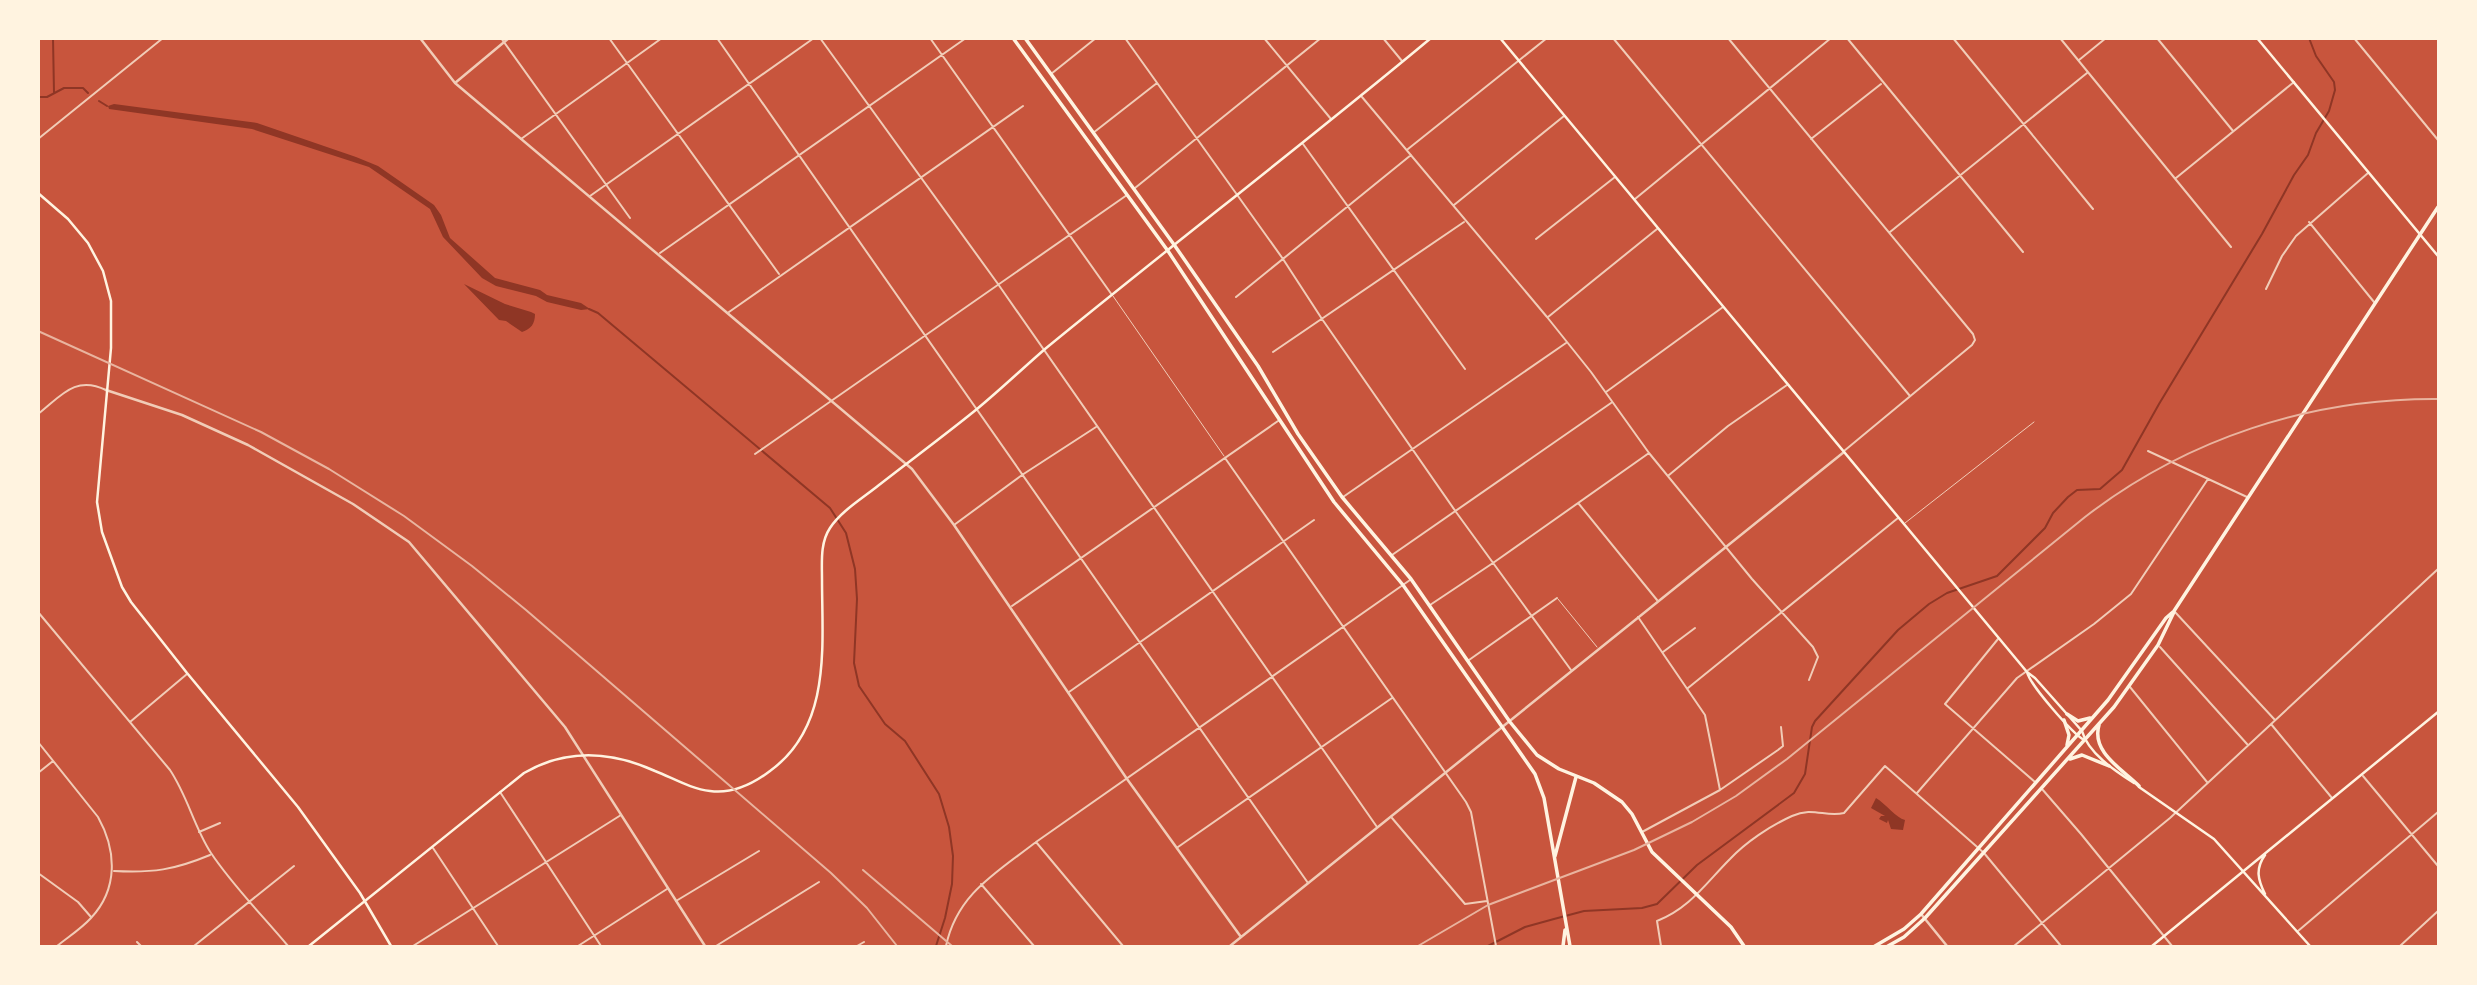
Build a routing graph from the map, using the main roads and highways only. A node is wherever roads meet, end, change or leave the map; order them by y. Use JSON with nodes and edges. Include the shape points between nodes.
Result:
{"nodes":[{"id":1,"x":1013,"y":38,"type":"edge"},
{"id":2,"x":1025,"y":38,"type":"edge"},
{"id":3,"x":1431,"y":38,"type":"edge"},
{"id":4,"x":1500,"y":38,"type":"edge"},
{"id":5,"x":2258,"y":38,"type":"edge"},
{"id":6,"x":38,"y":193,"type":"edge"},
{"id":7,"x":2438,"y":207,"type":"edge"},
{"id":8,"x":2420,"y":234,"type":"junction"},
{"id":9,"x":1175,"y":246,"type":"junction"},
{"id":10,"x":1168,"y":251,"type":"junction"},
{"id":11,"x":2438,"y":257,"type":"edge"},
{"id":12,"x":2174,"y":611,"type":"junction"},
{"id":13,"x":2027,"y":671,"type":"junction"},
{"id":14,"x":2438,"y":712,"type":"edge"},
{"id":15,"x":2067,"y":714,"type":"junction"},
{"id":16,"x":2095,"y":715,"type":"junction"},
{"id":17,"x":2064,"y":720,"type":"junction"},
{"id":18,"x":2100,"y":722,"type":"junction"},
{"id":19,"x":2081,"y":731,"type":"junction"},
{"id":20,"x":2077,"y":736,"type":"junction"},
{"id":21,"x":2084,"y":740,"type":"junction"},
{"id":22,"x":2064,"y":750,"type":"junction"},
{"id":23,"x":2065,"y":762,"type":"junction"},
{"id":24,"x":2109,"y":766,"type":"junction"},
{"id":25,"x":1576,"y":777,"type":"junction"},
{"id":26,"x":2139,"y":786,"type":"junction"},
{"id":27,"x":2269,"y":850,"type":"junction"},
{"id":28,"x":1554,"y":859,"type":"junction"},
{"id":29,"x":2243,"y":871,"type":"junction"},
{"id":30,"x":2266,"y":897,"type":"junction"},
{"id":31,"x":364,"y":901,"type":"junction"},
{"id":32,"x":1923,"y":916,"type":"junction"},
{"id":33,"x":1565,"y":925,"type":"junction"},
{"id":34,"x":309,"y":947,"type":"edge"},
{"id":35,"x":391,"y":947,"type":"edge"},
{"id":36,"x":1563,"y":947,"type":"edge"},
{"id":37,"x":1570,"y":947,"type":"edge"},
{"id":38,"x":1744,"y":947,"type":"edge"},
{"id":39,"x":1875,"y":947,"type":"edge"},
{"id":40,"x":1888,"y":947,"type":"edge"},
{"id":41,"x":2152,"y":947,"type":"edge"},
{"id":42,"x":2310,"y":947,"type":"edge"}],
"edges":[{"from":1,"to":10,"type":"main road"},
{"from":2,"to":9,"type":"main road"},
{"from":3,"to":9,"type":"main road"},
{"from":4,"to":13,"type":"main road"},
{"from":5,"to":8,"type":"main road"},
{"from":6,"to":31,"type":"main road","via":[[75,226],[98,261],[111,301],[97,495],[102,532],[122,587],[298,807]]},
{"from":7,"to":8,"type":"main road"},
{"from":8,"to":11,"type":"main road"},
{"from":8,"to":12,"type":"main road"},
{"from":9,"to":10,"type":"main road"},
{"from":9,"to":25,"type":"main road","via":[[1342,497],[1411,579],[1510,722],[1537,755]]},
{"from":10,"to":28,"type":"main road","via":[[1334,502],[1403,585],[1535,774]]},
{"from":10,"to":31,"type":"main road","via":[[831,527],[822,549],[822,668],[817,699],[804,733],[776,767],[733,790],[707,791],[631,762],[584,755],[558,757],[537,765],[500,792]]},
{"from":12,"to":16,"type":"main road"},
{"from":12,"to":18,"type":"main road","via":[[2158,645]]},
{"from":13,"to":15,"type":"main road"},
{"from":13,"to":17,"type":"main road"},
{"from":14,"to":27,"type":"main road"},
{"from":15,"to":16,"type":"main road","via":[[2081,721]]},
{"from":15,"to":19,"type":"main road"},
{"from":16,"to":19,"type":"main road"},
{"from":17,"to":20,"type":"main road"},
{"from":17,"to":22,"type":"main road","via":[[2069,735]]},
{"from":18,"to":21,"type":"main road"},
{"from":18,"to":26,"type":"main road","via":[[2096,736],[2100,748]]},
{"from":19,"to":20,"type":"main road"},
{"from":19,"to":21,"type":"main road"},
{"from":20,"to":21,"type":"main road"},
{"from":20,"to":22,"type":"main road"},
{"from":21,"to":23,"type":"main road"},
{"from":21,"to":24,"type":"main road"},
{"from":22,"to":32,"type":"main road"},
{"from":23,"to":24,"type":"main road","via":[[2081,755]]},
{"from":23,"to":32,"type":"main road"},
{"from":24,"to":26,"type":"main road"},
{"from":25,"to":28,"type":"main road"},
{"from":25,"to":38,"type":"main road","via":[[1622,802],[1647,844],[1731,927]]},
{"from":26,"to":29,"type":"main road","via":[[2214,839]]},
{"from":27,"to":29,"type":"main road"},
{"from":27,"to":30,"type":"main road","via":[[2258,868]]},
{"from":28,"to":33,"type":"main road"},
{"from":29,"to":30,"type":"main road"},
{"from":29,"to":41,"type":"main road"},
{"from":30,"to":42,"type":"main road"},
{"from":31,"to":34,"type":"main road"},
{"from":31,"to":35,"type":"main road"},
{"from":32,"to":39,"type":"main road"},
{"from":32,"to":40,"type":"main road"},
{"from":33,"to":36,"type":"main road"},
{"from":33,"to":37,"type":"main road"}]}
